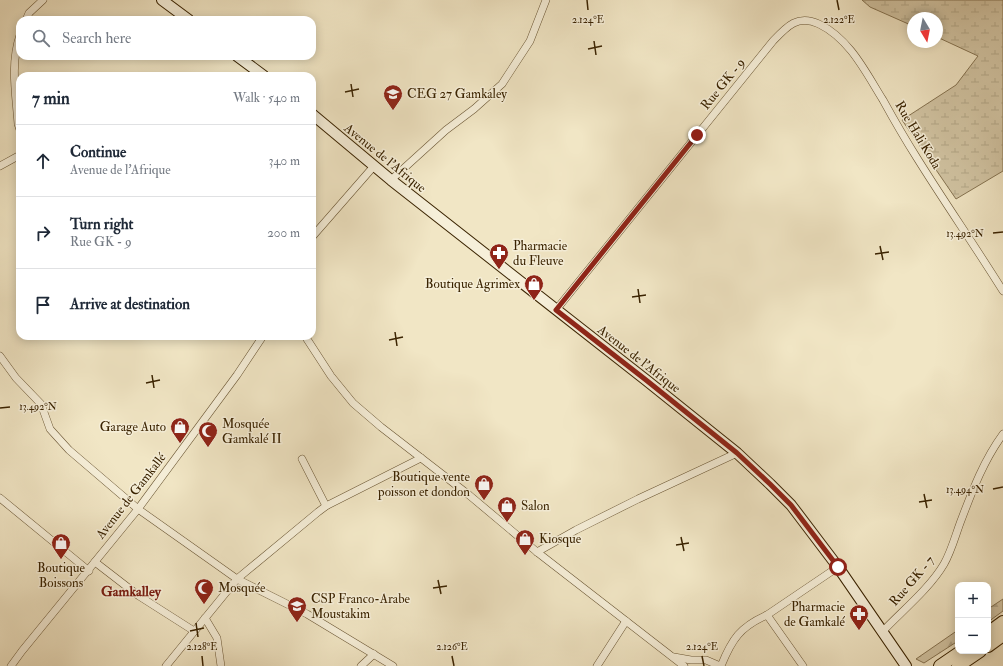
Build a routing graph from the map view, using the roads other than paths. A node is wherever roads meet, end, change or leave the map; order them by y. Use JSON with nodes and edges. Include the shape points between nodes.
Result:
{"nodes":[{"id":1,"x":43,"y":0,"type":"edge"},
{"id":2,"x":162,"y":0,"type":"edge"},
{"id":3,"x":546,"y":0,"type":"edge"},
{"id":4,"x":28,"y":16,"type":"edge"},
{"id":5,"x":184,"y":16,"type":"edge"},
{"id":6,"x":792,"y":23,"type":"joint"},
{"id":7,"x":16,"y":52,"type":"edge"},
{"id":8,"x":242,"y":60,"type":"edge"},
{"id":9,"x":259,"y":72,"type":"edge"},
{"id":10,"x":16,"y":98,"type":"edge"},
{"id":11,"x":316,"y":117,"type":"edge"},
{"id":12,"x":16,"y":157,"type":"edge"},
{"id":13,"x":0,"y":166,"type":"edge"},
{"id":14,"x":374,"y":166,"type":"junction"},
{"id":15,"x":391,"y":180,"type":"junction"},
{"id":16,"x":316,"y":232,"type":"edge"},
{"id":17,"x":1003,"y":291,"type":"edge"},
{"id":18,"x":556,"y":310,"type":"junction"},
{"id":19,"x":260,"y":340,"type":"edge"},
{"id":20,"x":307,"y":340,"type":"edge"},
{"id":21,"x":0,"y":356,"type":"edge"},
{"id":22,"x":1003,"y":434,"type":"edge"},
{"id":23,"x":737,"y":453,"type":"junction"},
{"id":24,"x":422,"y":458,"type":"junction"},
{"id":25,"x":302,"y":459,"type":"dead end"},
{"id":26,"x":0,"y":498,"type":"edge"},
{"id":27,"x":326,"y":506,"type":"junction"},
{"id":28,"x":138,"y":509,"type":"junction"},
{"id":29,"x":537,"y":552,"type":"junction"},
{"id":30,"x":95,"y":562,"type":"junction"},
{"id":31,"x":838,"y":567,"type":"junction"},
{"id":32,"x":88,"y":571,"type":"junction"},
{"id":33,"x":237,"y":579,"type":"junction"},
{"id":34,"x":767,"y":615,"type":"junction"},
{"id":35,"x":206,"y":618,"type":"junction"},
{"id":36,"x":626,"y":621,"type":"junction"},
{"id":37,"x":1003,"y":622,"type":"edge"},
{"id":38,"x":991,"y":630,"type":"edge"},
{"id":39,"x":194,"y":631,"type":"junction"},
{"id":40,"x":882,"y":631,"type":"junction"},
{"id":41,"x":1003,"y":635,"type":"edge"},
{"id":42,"x":991,"y":644,"type":"edge"},
{"id":43,"x":374,"y":654,"type":"junction"},
{"id":44,"x":958,"y":654,"type":"edge"},
{"id":45,"x":976,"y":654,"type":"edge"},
{"id":46,"x":673,"y":656,"type":"junction"},
{"id":47,"x":11,"y":666,"type":"edge"},
{"id":48,"x":166,"y":666,"type":"edge"},
{"id":49,"x":222,"y":666,"type":"edge"},
{"id":50,"x":361,"y":666,"type":"edge"},
{"id":51,"x":393,"y":666,"type":"edge"},
{"id":52,"x":597,"y":666,"type":"edge"},
{"id":53,"x":684,"y":666,"type":"edge"},
{"id":54,"x":721,"y":666,"type":"edge"},
{"id":55,"x":803,"y":666,"type":"edge"},
{"id":56,"x":906,"y":666,"type":"edge"},
{"id":57,"x":940,"y":666,"type":"edge"},
{"id":58,"x":958,"y":666,"type":"edge"}],
"edges":[{"from":1,"to":4,"type":"street"},
{"from":2,"to":5,"type":"main road"},
{"from":3,"to":15,"type":"street","via":[[530,41],[502,84]]},
{"from":6,"to":17,"type":"street","name":"Rue Hali Koda","via":[[801,20],[818,24],[835,34],[852,51],[948,208]]},
{"from":6,"to":18,"type":"street","name":"Rue GK - 9","via":[[773,41]]},
{"from":7,"to":10,"type":"street"},
{"from":8,"to":9,"type":"main road"},
{"from":11,"to":14,"type":"main road","name":"Avenue de l'Afrique"},
{"from":12,"to":13,"type":"street"},
{"from":14,"to":15,"type":"main road","name":"Avenue de l'Afrique"},
{"from":14,"to":16,"type":"street"},
{"from":15,"to":18,"type":"main road","name":"Avenue de l'Afrique"},
{"from":18,"to":23,"type":"main road","name":"Avenue de l'Afrique"},
{"from":19,"to":28,"type":"street","name":"Avenue de Gamkallé"},
{"from":20,"to":24,"type":"street","via":[[353,403]]},
{"from":21,"to":28,"type":"street","via":[[16,378],[41,404],[50,429],[69,450]]},
{"from":22,"to":40,"type":"street","name":"Rue GK - 7","via":[[992,449],[974,485],[944,564],[923,590]]},
{"from":23,"to":29,"type":"street","via":[[638,499]]},
{"from":23,"to":31,"type":"main road","name":"Avenue de l'Afrique","via":[[791,505]]},
{"from":24,"to":27,"type":"street"},
{"from":24,"to":29,"type":"street"},
{"from":25,"to":27,"type":"street"},
{"from":26,"to":32,"type":"street"},
{"from":27,"to":33,"type":"street"},
{"from":28,"to":30,"type":"street","name":"Avenue de Gamkallé"},
{"from":28,"to":33,"type":"street"},
{"from":29,"to":36,"type":"street"},
{"from":30,"to":32,"type":"street","name":"Avenue de Gamkallé"},
{"from":30,"to":39,"type":"street","via":[[139,596]]},
{"from":31,"to":34,"type":"street"},
{"from":31,"to":40,"type":"main road","name":"Avenue de l'Afrique"},
{"from":32,"to":47,"type":"street","name":"Avenue de Gamkallé"},
{"from":33,"to":35,"type":"street"},
{"from":33,"to":43,"type":"street","via":[[307,614]]},
{"from":34,"to":54,"type":"street","via":[[749,624],[736,637],[730,644]]},
{"from":34,"to":55,"type":"street"},
{"from":35,"to":39,"type":"street"},
{"from":35,"to":49,"type":"street","via":[[217,638]]},
{"from":36,"to":46,"type":"street"},
{"from":36,"to":52,"type":"street"},
{"from":37,"to":38,"type":"highway"},
{"from":39,"to":48,"type":"street"},
{"from":40,"to":56,"type":"main road","name":"Avenue de l'Afrique"},
{"from":41,"to":42,"type":"highway"},
{"from":43,"to":50,"type":"street"},
{"from":43,"to":51,"type":"street"},
{"from":44,"to":57,"type":"highway"},
{"from":45,"to":58,"type":"highway"},
{"from":46,"to":53,"type":"street"},
{"from":46,"to":54,"type":"street","via":[[706,660]]}]}
